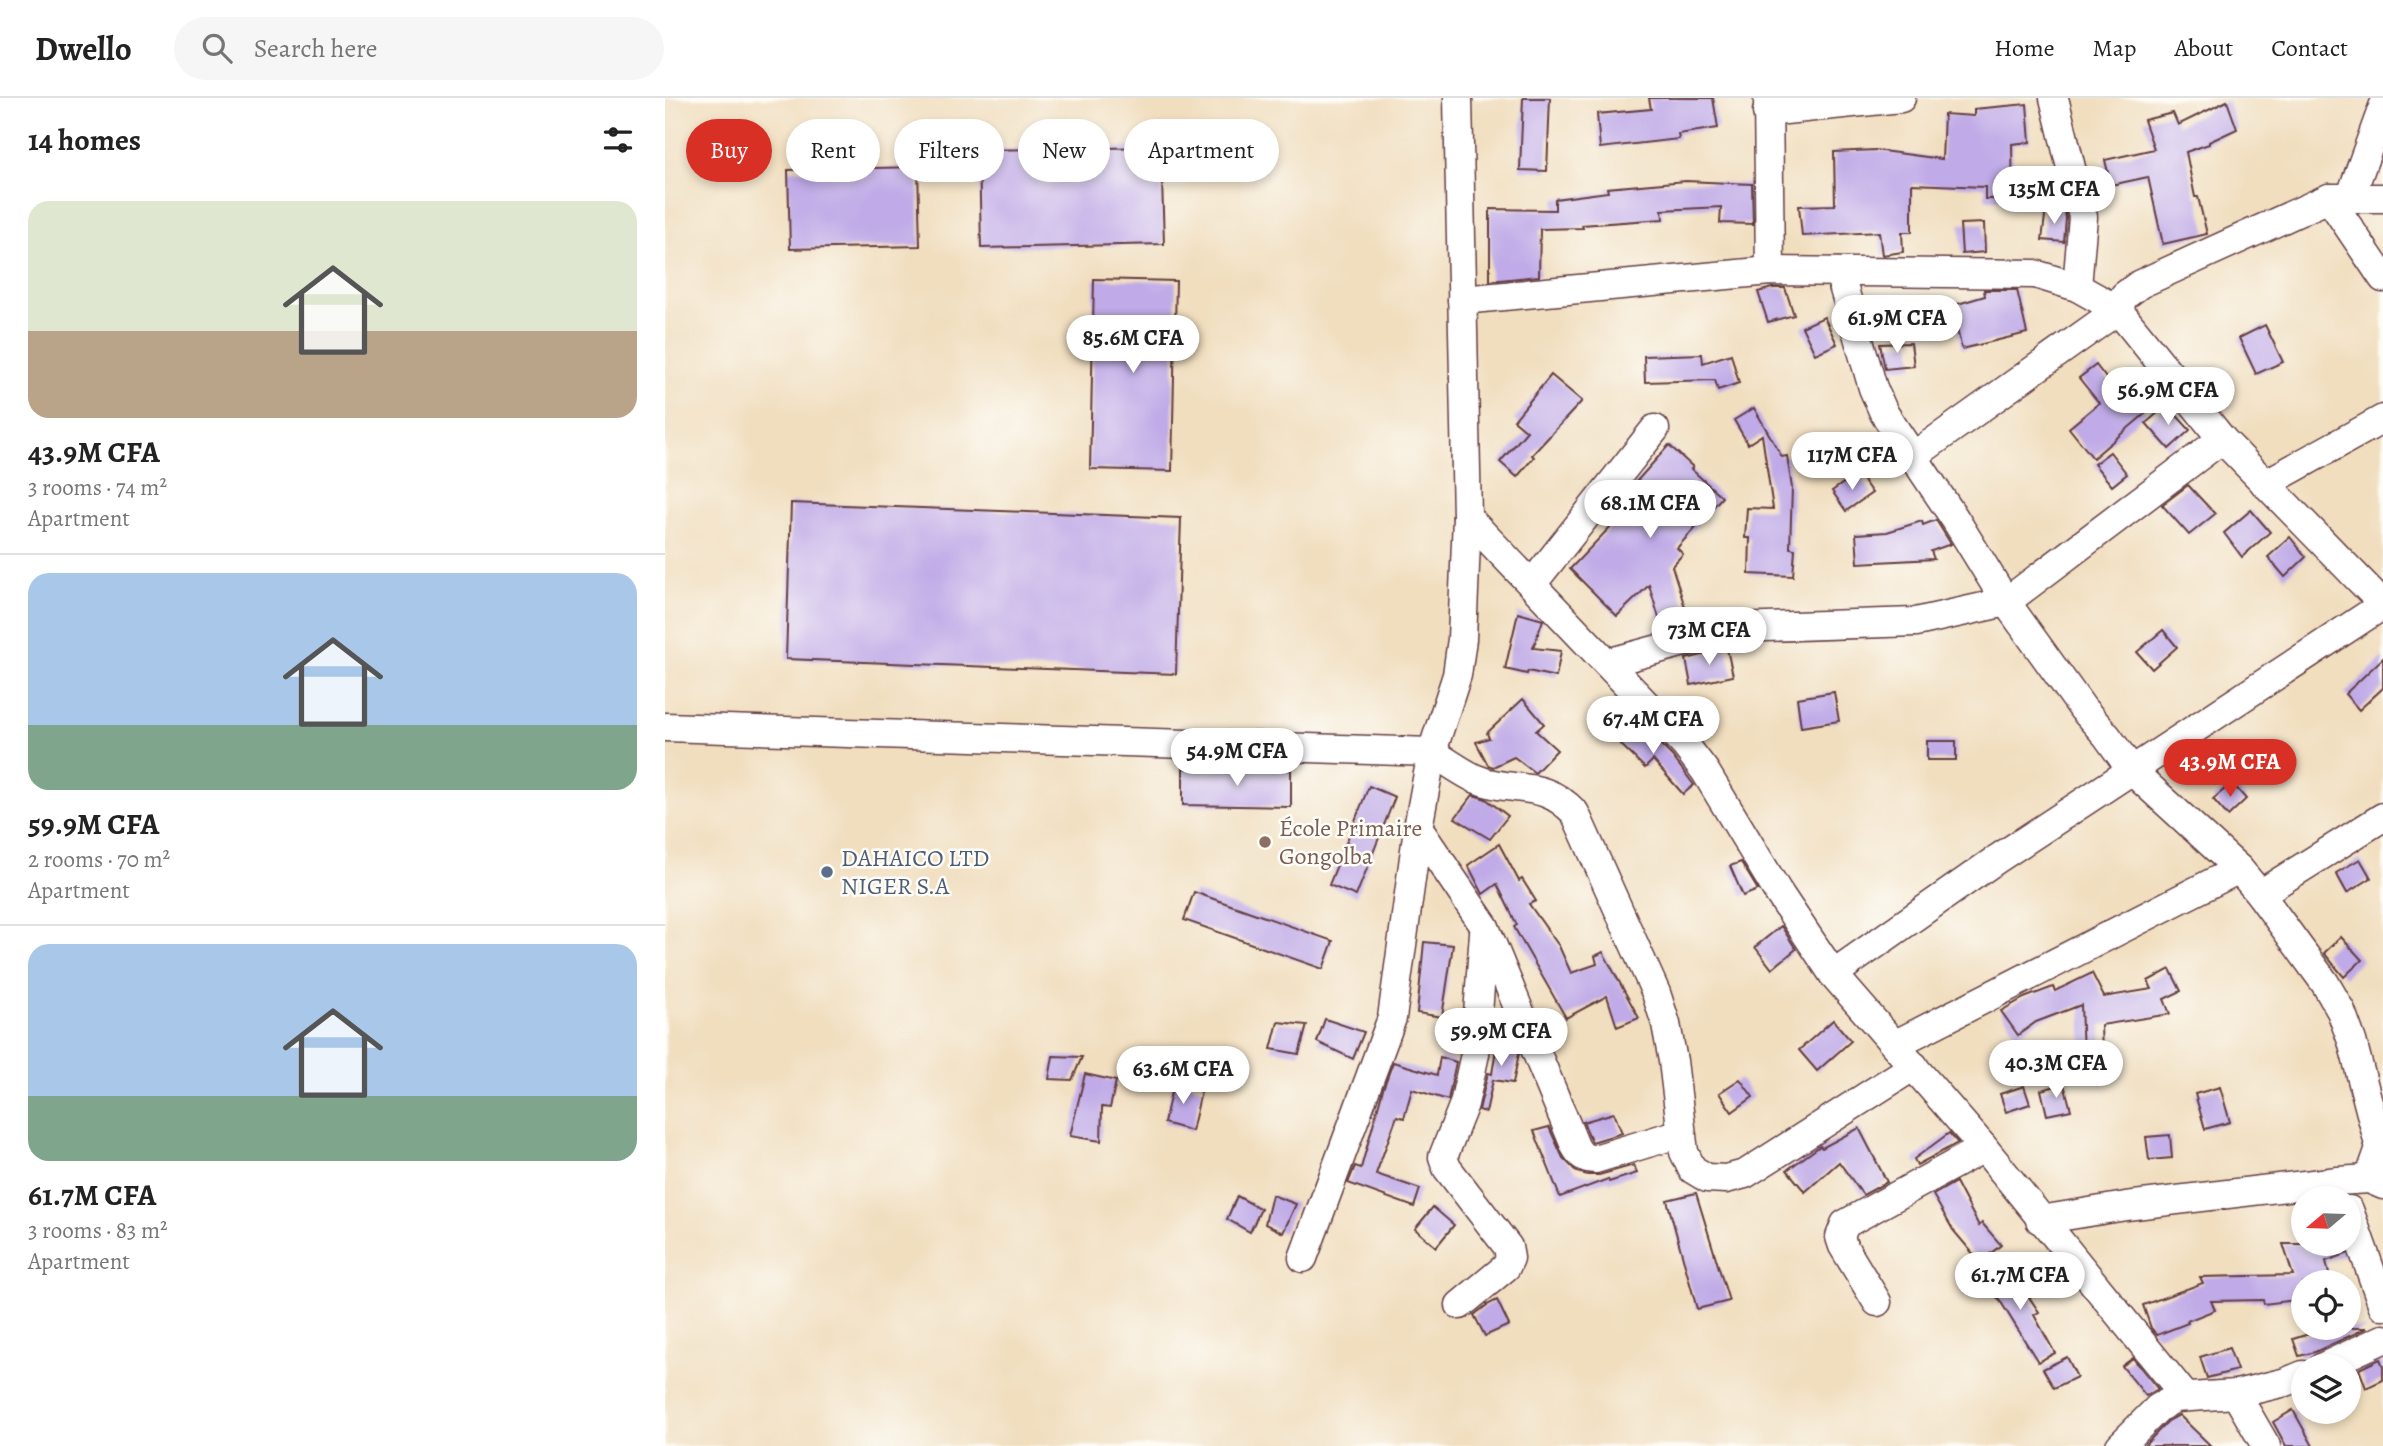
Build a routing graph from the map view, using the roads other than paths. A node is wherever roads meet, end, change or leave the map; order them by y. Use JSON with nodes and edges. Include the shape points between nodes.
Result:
{"nodes":[{"id":1,"x":1458,"y":98,"type":"edge"},
{"id":2,"x":1901,"y":98,"type":"edge"},
{"id":3,"x":2054,"y":98,"type":"edge"},
{"id":4,"x":1768,"y":105,"type":"edge"},
{"id":5,"x":2383,"y":107,"type":"edge"},
{"id":6,"x":2340,"y":198,"type":"junction"},
{"id":7,"x":2383,"y":198,"type":"edge"},
{"id":8,"x":1770,"y":271,"type":"junction"},
{"id":9,"x":1839,"y":272,"type":"junction"},
{"id":10,"x":2383,"y":278,"type":"edge"},
{"id":11,"x":2077,"y":287,"type":"junction"},
{"id":12,"x":1462,"y":300,"type":"junction"},
{"id":13,"x":2117,"y":310,"type":"junction"},
{"id":14,"x":2383,"y":419,"type":"edge"},
{"id":15,"x":1655,"y":429,"type":"dead end"},
{"id":16,"x":2222,"y":439,"type":"junction"},
{"id":17,"x":1912,"y":457,"type":"junction"},
{"id":18,"x":2265,"y":484,"type":"junction"},
{"id":19,"x":1467,"y":517,"type":"junction"},
{"id":20,"x":1532,"y":584,"type":"junction"},
{"id":21,"x":2006,"y":602,"type":"junction"},
{"id":22,"x":2383,"y":605,"type":"edge"},
{"id":23,"x":1607,"y":663,"type":"junction"},
{"id":24,"x":665,"y":727,"type":"edge"},
{"id":25,"x":1432,"y":752,"type":"junction"},
{"id":26,"x":2132,"y":771,"type":"junction"},
{"id":27,"x":2383,"y":817,"type":"edge"},
{"id":28,"x":1418,"y":828,"type":"junction"},
{"id":29,"x":2239,"y":869,"type":"junction"},
{"id":30,"x":2260,"y":894,"type":"junction"},
{"id":31,"x":1485,"y":927,"type":"junction"},
{"id":32,"x":1833,"y":974,"type":"junction"},
{"id":33,"x":1896,"y":1044,"type":"junction"},
{"id":34,"x":1914,"y":1066,"type":"junction"},
{"id":35,"x":1681,"y":1133,"type":"junction"},
{"id":36,"x":2381,"y":1147,"type":"edge"},
{"id":37,"x":1983,"y":1148,"type":"junction"},
{"id":38,"x":2376,"y":1182,"type":"edge"},
{"id":39,"x":2358,"y":1186,"type":"edge"},
{"id":40,"x":2291,"y":1194,"type":"edge"},
{"id":41,"x":2040,"y":1220,"type":"junction"},
{"id":42,"x":2361,"y":1244,"type":"edge"},
{"id":43,"x":1303,"y":1258,"type":"dead end"},
{"id":44,"x":1877,"y":1302,"type":"dead end"},
{"id":45,"x":1460,"y":1305,"type":"dead end"},
{"id":46,"x":2383,"y":1306,"type":"edge"},
{"id":47,"x":2383,"y":1339,"type":"edge"},
{"id":48,"x":2351,"y":1354,"type":"edge"},
{"id":49,"x":2291,"y":1380,"type":"edge"},
{"id":50,"x":2236,"y":1394,"type":"junction"},
{"id":51,"x":2185,"y":1396,"type":"junction"},
{"id":52,"x":2120,"y":1446,"type":"edge"},
{"id":53,"x":2266,"y":1446,"type":"edge"}],
"edges":[{"from":1,"to":12,"type":"street"},
{"from":2,"to":4,"type":"street"},
{"from":3,"to":11,"type":"street","via":[[2083,217]]},
{"from":4,"to":8,"type":"street"},
{"from":5,"to":6,"type":"street"},
{"from":6,"to":7,"type":"street"},
{"from":6,"to":10,"type":"street"},
{"from":6,"to":13,"type":"street","via":[[2140,284],[2124,296]]},
{"from":8,"to":9,"type":"street"},
{"from":8,"to":12,"type":"street"},
{"from":9,"to":11,"type":"street","via":[[2035,274]]},
{"from":9,"to":17,"type":"street","via":[[1873,388]]},
{"from":11,"to":13,"type":"street"},
{"from":12,"to":19,"type":"street"},
{"from":13,"to":16,"type":"street"},
{"from":13,"to":17,"type":"street"},
{"from":14,"to":18,"type":"street"},
{"from":15,"to":20,"type":"street"},
{"from":16,"to":18,"type":"street"},
{"from":16,"to":21,"type":"street"},
{"from":17,"to":21,"type":"street"},
{"from":18,"to":22,"type":"street"},
{"from":19,"to":20,"type":"street"},
{"from":19,"to":25,"type":"street","via":[[1457,675]]},
{"from":20,"to":23,"type":"street"},
{"from":21,"to":23,"type":"street","via":[[1916,622],[1736,628]]},
{"from":21,"to":26,"type":"street"},
{"from":22,"to":26,"type":"street"},
{"from":23,"to":32,"type":"street","via":[[1705,771]]},
{"from":24,"to":25,"type":"street"},
{"from":25,"to":28,"type":"street"},
{"from":25,"to":35,"type":"street","via":[[1475,778],[1542,790],[1562,799],[1575,813],[1656,993],[1673,1061]]},
{"from":26,"to":29,"type":"street"},
{"from":26,"to":32,"type":"street"},
{"from":27,"to":30,"type":"street"},
{"from":28,"to":31,"type":"street"},
{"from":28,"to":43,"type":"street","via":[[1392,1018]]},
{"from":29,"to":30,"type":"street"},
{"from":29,"to":33,"type":"street"},
{"from":30,"to":36,"type":"street","via":[[2341,1011]]},
{"from":31,"to":35,"type":"street","via":[[1580,1155],[1595,1159]]},
{"from":31,"to":45,"type":"street","via":[[1475,1054],[1464,1104],[1443,1157],[1508,1247],[1510,1258]]},
{"from":32,"to":33,"type":"street"},
{"from":33,"to":34,"type":"street"},
{"from":34,"to":35,"type":"street","via":[[1745,1174],[1707,1178],[1692,1168],[1683,1152]]},
{"from":34,"to":37,"type":"street"},
{"from":36,"to":38,"type":"street"},
{"from":37,"to":41,"type":"street"},
{"from":37,"to":44,"type":"street","via":[[1845,1224],[1840,1237],[1843,1245]]},
{"from":38,"to":39,"type":"street"},
{"from":40,"to":41,"type":"street","via":[[2126,1206]]},
{"from":41,"to":51,"type":"street"},
{"from":42,"to":46,"type":"street"},
{"from":47,"to":48,"type":"street"},
{"from":49,"to":50,"type":"street"},
{"from":50,"to":51,"type":"street"},
{"from":50,"to":53,"type":"street"},
{"from":51,"to":52,"type":"street","via":[[2166,1402]]}]}
